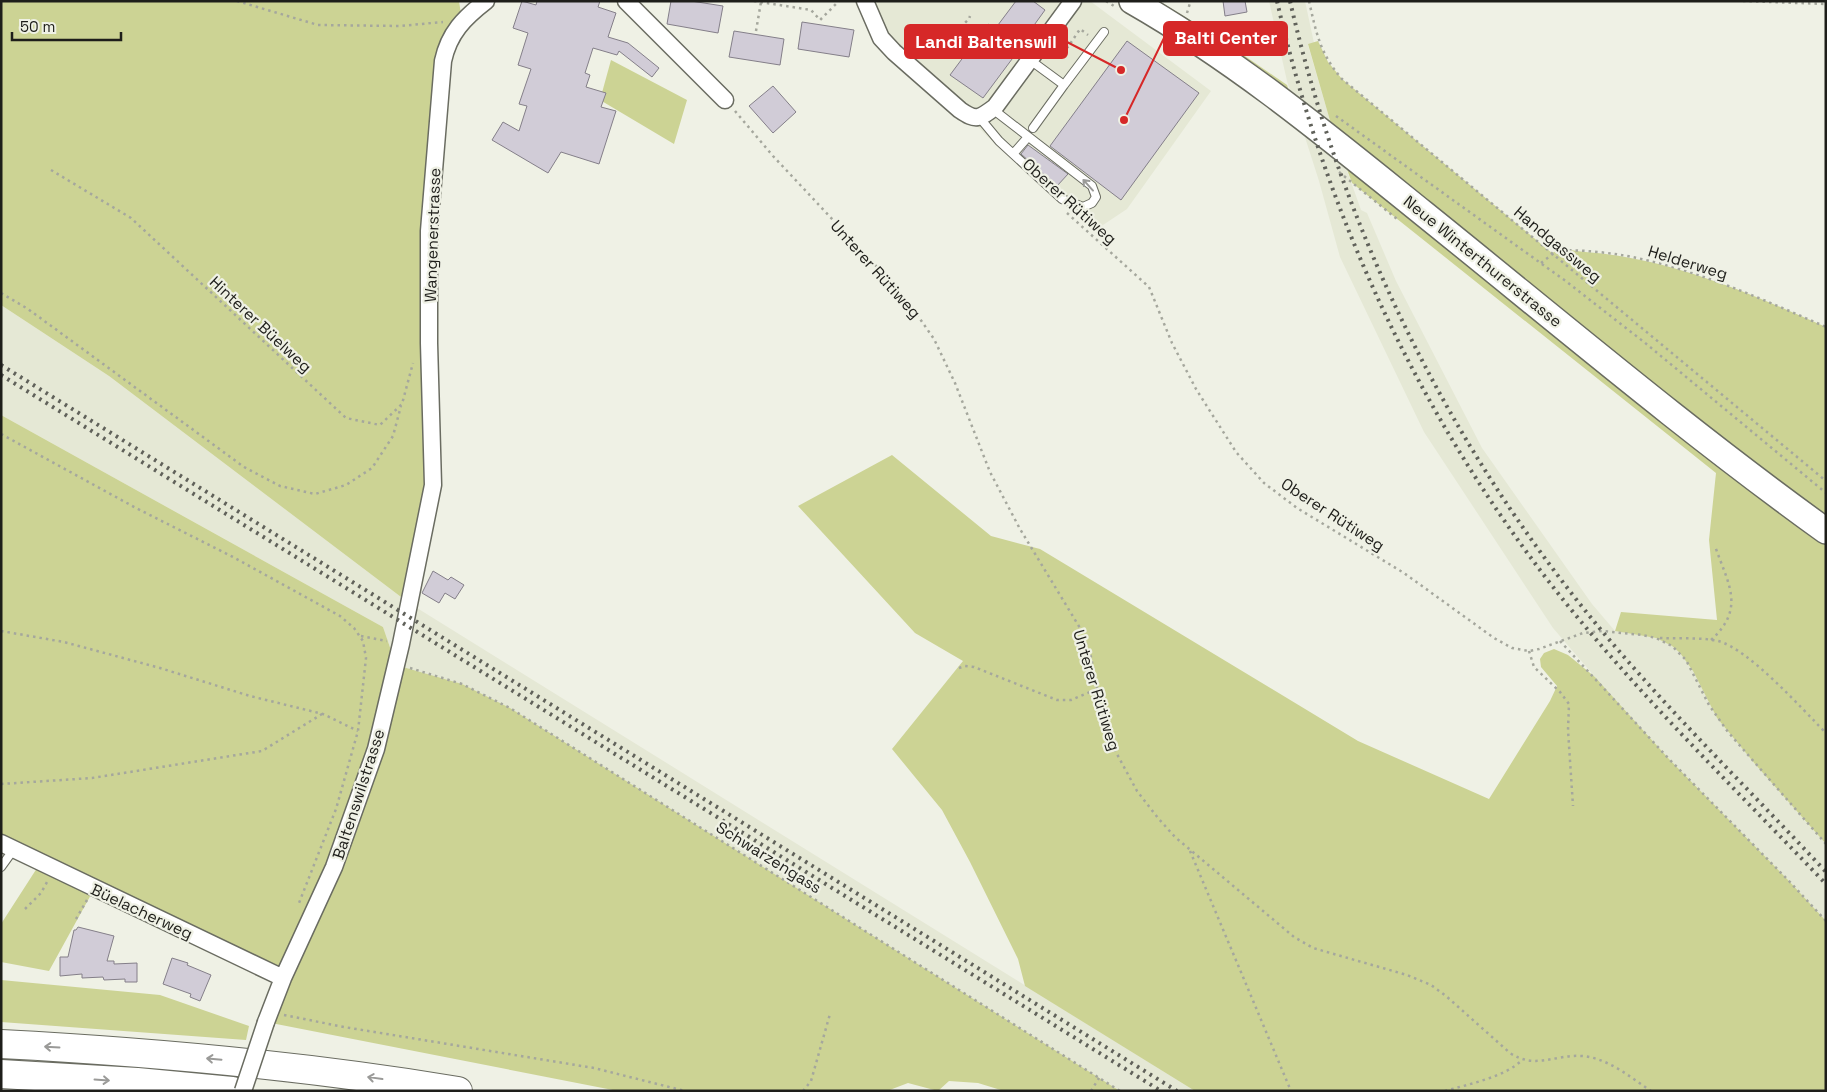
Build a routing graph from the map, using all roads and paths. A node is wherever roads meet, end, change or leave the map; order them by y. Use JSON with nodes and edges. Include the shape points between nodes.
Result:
{"nodes":[{"id":1,"x":237,"y":1,"type":"edge"},
{"id":2,"x":486,"y":1,"type":"edge"},
{"id":3,"x":626,"y":1,"type":"edge"},
{"id":4,"x":754,"y":1,"type":"edge"},
{"id":5,"x":839,"y":1,"type":"edge"},
{"id":6,"x":865,"y":1,"type":"edge"},
{"id":7,"x":1073,"y":1,"type":"edge"},
{"id":8,"x":1132,"y":1,"type":"edge"},
{"id":9,"x":1309,"y":1,"type":"edge"},
{"id":10,"x":1743,"y":1,"type":"edge"},
{"id":11,"x":761,"y":2,"type":"edge"},
{"id":12,"x":1190,"y":3,"type":"dead end"},
{"id":13,"x":1826,"y":4,"type":"edge"},
{"id":14,"x":1180,"y":9,"type":"dead end"},
{"id":15,"x":970,"y":16,"type":"dead end"},
{"id":16,"x":462,"y":21,"type":"junction"},
{"id":17,"x":756,"y":31,"type":"dead end"},
{"id":18,"x":1104,"y":32,"type":"dead end"},
{"id":19,"x":1050,"y":33,"type":"junction"},
{"id":20,"x":951,"y":36,"type":"dead end"},
{"id":21,"x":1097,"y":41,"type":"junction"},
{"id":22,"x":1030,"y":60,"type":"junction"},
{"id":23,"x":1064,"y":85,"type":"junction"},
{"id":24,"x":726,"y":100,"type":"joint"},
{"id":25,"x":994,"y":107,"type":"junction"},
{"id":26,"x":1334,"y":115,"type":"dead end"},
{"id":27,"x":979,"y":117,"type":"junction"},
{"id":28,"x":1033,"y":128,"type":"dead end"},
{"id":29,"x":1028,"y":137,"type":"junction"},
{"id":30,"x":1012,"y":154,"type":"junction"},
{"id":31,"x":51,"y":170,"type":"dead end"},
{"id":32,"x":1064,"y":210,"type":"dead end"},
{"id":33,"x":1552,"y":253,"type":"junction"},
{"id":34,"x":1541,"y":263,"type":"junction"},
{"id":35,"x":1,"y":293,"type":"edge"},
{"id":36,"x":1826,"y":327,"type":"edge"},
{"id":37,"x":429,"y":343,"type":"junction"},
{"id":38,"x":402,"y":404,"type":"junction"},
{"id":39,"x":1,"y":434,"type":"edge"},
{"id":40,"x":1826,"y":481,"type":"edge"},
{"id":41,"x":433,"y":485,"type":"joint"},
{"id":42,"x":1826,"y":493,"type":"edge"},
{"id":43,"x":1826,"y":531,"type":"edge"},
{"id":44,"x":1715,"y":546,"type":"dead end"},
{"id":45,"x":1,"y":632,"type":"edge"},
{"id":46,"x":360,"y":636,"type":"junction"},
{"id":47,"x":1656,"y":638,"type":"junction"},
{"id":48,"x":1711,"y":640,"type":"junction"},
{"id":49,"x":1560,"y":641,"type":"junction"},
{"id":50,"x":401,"y":644,"type":"junction"},
{"id":51,"x":1529,"y":650,"type":"junction"},
{"id":52,"x":396,"y":665,"type":"junction"},
{"id":53,"x":958,"y":668,"type":"dead end"},
{"id":54,"x":1097,"y":689,"type":"junction"},
{"id":55,"x":323,"y":714,"type":"junction"},
{"id":56,"x":358,"y":731,"type":"junction"},
{"id":57,"x":1826,"y":733,"type":"edge"},
{"id":58,"x":1,"y":784,"type":"edge"},
{"id":59,"x":1573,"y":806,"type":"dead end"},
{"id":60,"x":1826,"y":844,"type":"edge"},
{"id":61,"x":8,"y":846,"type":"edge"},
{"id":62,"x":1190,"y":850,"type":"junction"},
{"id":63,"x":2,"y":867,"type":"edge"},
{"id":64,"x":54,"y":869,"type":"junction"},
{"id":65,"x":94,"y":888,"type":"junction"},
{"id":66,"x":25,"y":909,"type":"dead end"},
{"id":67,"x":76,"y":919,"type":"dead end"},
{"id":68,"x":1826,"y":921,"type":"edge"},
{"id":69,"x":308,"y":925,"type":"junction"},
{"id":70,"x":284,"y":978,"type":"junction"},
{"id":71,"x":830,"y":1014,"type":"dead end"},
{"id":72,"x":268,"y":1017,"type":"junction"},
{"id":73,"x":1,"y":1044,"type":"edge"},
{"id":74,"x":1523,"y":1060,"type":"junction"},
{"id":75,"x":1,"y":1074,"type":"edge"},
{"id":76,"x":1099,"y":1078,"type":"junction"},
{"id":77,"x":232,"y":1091,"type":"edge"},
{"id":78,"x":243,"y":1091,"type":"edge"},
{"id":79,"x":458,"y":1091,"type":"edge"},
{"id":80,"x":685,"y":1091,"type":"edge"},
{"id":81,"x":803,"y":1091,"type":"edge"},
{"id":82,"x":1091,"y":1091,"type":"edge"},
{"id":83,"x":1120,"y":1091,"type":"edge"},
{"id":84,"x":1291,"y":1091,"type":"edge"},
{"id":85,"x":1446,"y":1091,"type":"edge"},
{"id":86,"x":1651,"y":1091,"type":"edge"}],
"edges":[{"from":1,"to":16,"type":"path","via":[[318,26],[400,26]]},
{"from":2,"to":16,"type":"street","name":"Wangenerstrasse"},
{"from":3,"to":24,"type":"street"},
{"from":4,"to":11,"type":"path"},
{"from":5,"to":11,"type":"path","via":[[820,20],[810,10]]},
{"from":6,"to":27,"type":"street","via":[[881,38],[894,52],[960,110],[971,117]]},
{"from":7,"to":19,"type":"street"},
{"from":8,"to":43,"type":"main road","name":"Neue Winterthurerstrasse","via":[[1204,45],[1291,108],[1744,470]]},
{"from":9,"to":33,"type":"path","name":"Handgassweg","via":[[1322,52],[1342,79]]},
{"from":10,"to":13,"type":"path"},
{"from":11,"to":17,"type":"path"},
{"from":12,"to":14,"type":"path","via":[[1187,13]]},
{"from":15,"to":20,"type":"path"},
{"from":16,"to":37,"type":"street","name":"Wangenerstrasse","via":[[445,49],[441,77],[429,231]]},
{"from":18,"to":21,"type":"lane"},
{"from":19,"to":21,"type":"path","via":[[1068,47],[1080,29]]},
{"from":19,"to":22,"type":"street"},
{"from":21,"to":23,"type":"lane"},
{"from":22,"to":23,"type":"lane"},
{"from":22,"to":25,"type":"street"},
{"from":23,"to":28,"type":"lane"},
{"from":24,"to":54,"type":"path","name":"Unterer Rütiweg","via":[[773,156],[893,284],[923,322],[955,383],[998,488],[1080,628],[1091,657]]},
{"from":25,"to":27,"type":"street"},
{"from":25,"to":29,"type":"lane"},
{"from":26,"to":34,"type":"path"},
{"from":27,"to":30,"type":"lane"},
{"from":29,"to":30,"type":"lane"},
{"from":30,"to":29,"type":"lane","one_way":true,"via":[[1062,199],[1083,207],[1092,204],[1096,196],[1092,186]]},
{"from":31,"to":38,"type":"path","name":"Hinterer Büelweg","via":[[131,218],[346,418],[380,425]]},
{"from":32,"to":51,"type":"path","name":"Oberer Rütiweg","via":[[1149,287],[1172,343],[1201,398],[1236,452],[1264,482],[1297,508],[1404,573],[1503,644]]},
{"from":33,"to":34,"type":"path"},
{"from":33,"to":36,"type":"path","name":"Helderweg","via":[[1560,250],[1615,254],[1660,264],[1750,294]]},
{"from":33,"to":40,"type":"path","name":"Handgassweg"},
{"from":34,"to":42,"type":"path","via":[[1644,342]]},
{"from":35,"to":38,"type":"path","via":[[28,309],[244,467],[280,486],[315,494],[346,485],[372,468],[393,436]]},
{"from":37,"to":38,"type":"path","via":[[414,359]]},
{"from":37,"to":41,"type":"street","name":"Wangenerstrasse"},
{"from":39,"to":46,"type":"path","via":[[332,611]]},
{"from":41,"to":50,"type":"street","name":"Baltenswilstrasse"},
{"from":44,"to":48,"type":"path","via":[[1732,603],[1727,623]]},
{"from":45,"to":55,"type":"path","via":[[64,642]]},
{"from":46,"to":50,"type":"path"},
{"from":46,"to":56,"type":"path","via":[[366,658]]},
{"from":47,"to":48,"type":"path"},
{"from":47,"to":49,"type":"path","name":"Oberer Rütiweg","via":[[1602,631],[1582,633]]},
{"from":47,"to":60,"type":"path","via":[[1672,646],[1686,660],[1717,718]]},
{"from":48,"to":57,"type":"path","via":[[1742,652]]},
{"from":49,"to":51,"type":"path","name":"Oberer Rütiweg"},
{"from":49,"to":68,"type":"path"},
{"from":50,"to":52,"type":"street","name":"Baltenswilstrasse"},
{"from":51,"to":59,"type":"path","via":[[1534,667],[1569,704]]},
{"from":52,"to":69,"type":"street","name":"Baltenswilstrasse","via":[[376,748],[334,867]]},
{"from":52,"to":76,"type":"path","name":"Schwarzengass","via":[[462,684],[510,708]]},
{"from":53,"to":54,"type":"path","via":[[974,667],[1057,700],[1071,700]]},
{"from":54,"to":62,"type":"path","name":"Unterer Rütiweg","via":[[1111,743],[1128,776],[1163,824]]},
{"from":55,"to":56,"type":"path"},
{"from":55,"to":58,"type":"path","via":[[262,751],[92,778]]},
{"from":56,"to":69,"type":"path","via":[[336,810],[299,905]]},
{"from":61,"to":63,"type":"lane"},
{"from":61,"to":64,"type":"street","name":"Büelacherweg"},
{"from":62,"to":74,"type":"path","name":"Unterer Rütiweg","via":[[1294,937],[1313,948],[1432,985],[1510,1053]]},
{"from":62,"to":84,"type":"path"},
{"from":64,"to":65,"type":"street","name":"Büelacherweg"},
{"from":64,"to":66,"type":"path","via":[[41,893]]},
{"from":65,"to":67,"type":"path"},
{"from":65,"to":70,"type":"street","name":"Büelacherweg"},
{"from":69,"to":70,"type":"street","name":"Baltenswilstrasse"},
{"from":70,"to":72,"type":"street","name":"Baltenswilstrasse"},
{"from":71,"to":81,"type":"path","via":[[811,1081]]},
{"from":72,"to":78,"type":"street","name":"Baltenswilstrasse","bridge":true},
{"from":72,"to":80,"type":"path","via":[[594,1068]]},
{"from":79,"to":73,"type":"highway","one_way":true,"via":[[220,1060]]},
{"from":74,"to":85,"type":"path","via":[[1508,1070]]},
{"from":74,"to":86,"type":"path","via":[[1542,1062],[1578,1056],[1596,1059]]},
{"from":75,"to":77,"type":"highway","one_way":true},
{"from":76,"to":82,"type":"path"},
{"from":76,"to":83,"type":"path","name":"Schwarzengass"}]}
